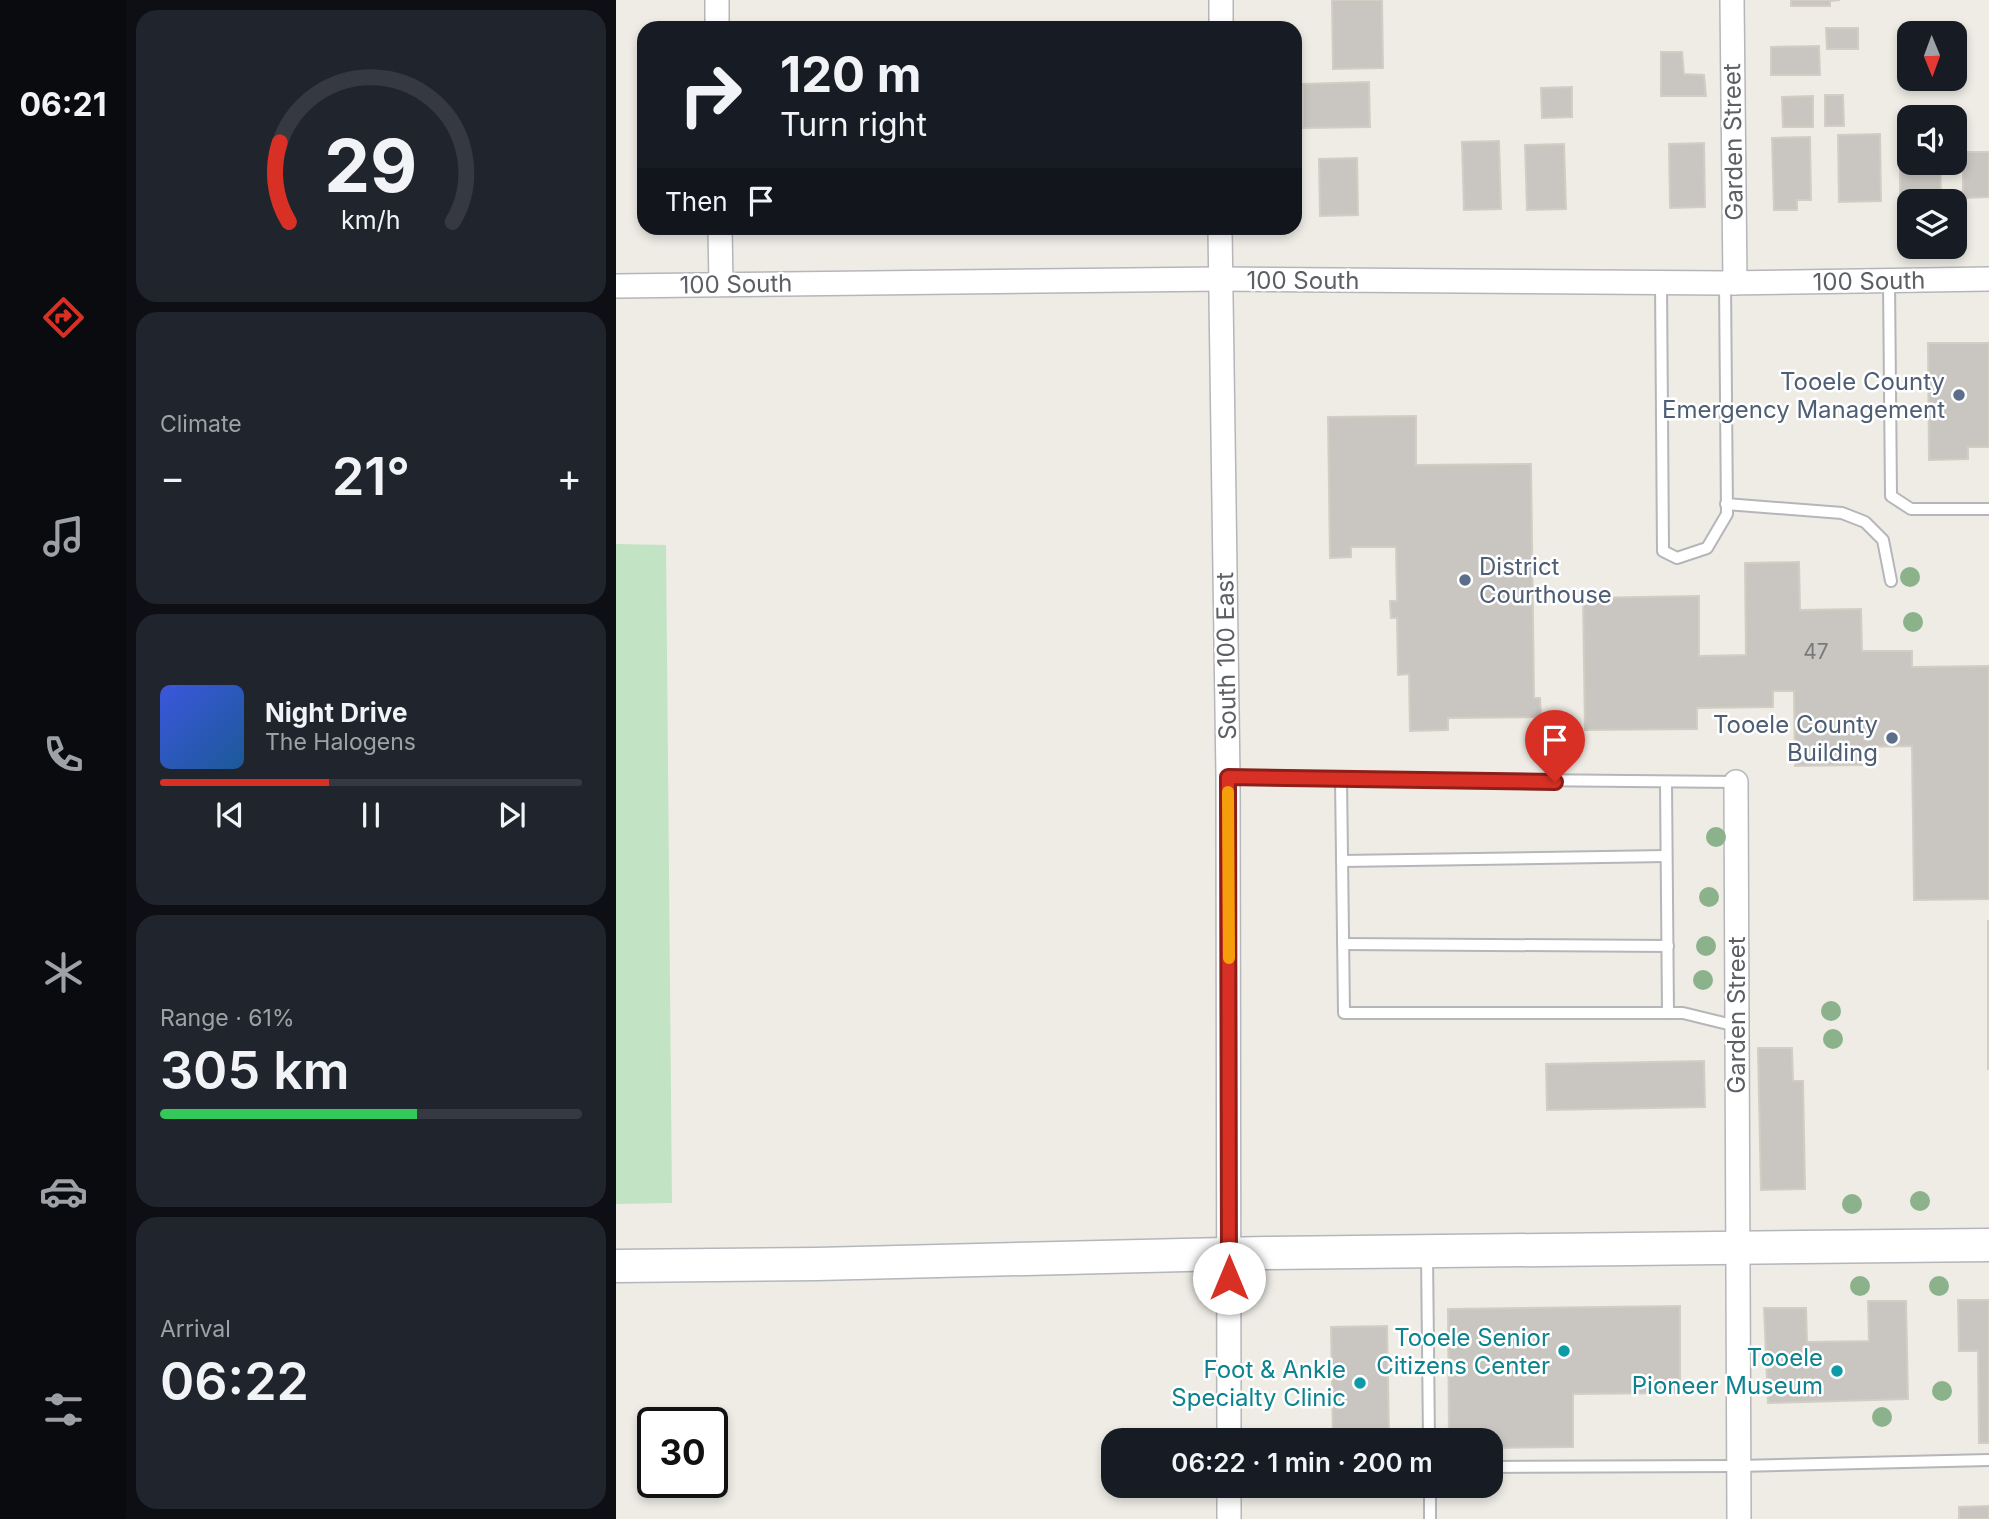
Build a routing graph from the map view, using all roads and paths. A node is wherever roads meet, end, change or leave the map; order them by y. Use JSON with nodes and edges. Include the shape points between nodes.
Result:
{"nodes":[{"id":1,"x":717,"y":0,"type":"edge"},
{"id":2,"x":1221,"y":0,"type":"edge"},
{"id":3,"x":1732,"y":0,"type":"edge"},
{"id":4,"x":717,"y":21,"type":"edge"},
{"id":5,"x":1221,"y":21,"type":"edge"},
{"id":6,"x":720,"y":235,"type":"edge"},
{"id":7,"x":1220,"y":235,"type":"edge"},
{"id":8,"x":1220,"y":279,"type":"junction"},
{"id":9,"x":1989,"y":279,"type":"edge"},
{"id":10,"x":1889,"y":281,"type":"junction"},
{"id":11,"x":1661,"y":282,"type":"junction"},
{"id":12,"x":1730,"y":283,"type":"junction"},
{"id":13,"x":720,"y":284,"type":"junction"},
{"id":14,"x":616,"y":286,"type":"edge"},
{"id":15,"x":1727,"y":504,"type":"junction"},
{"id":16,"x":1989,"y":509,"type":"edge"},
{"id":17,"x":1891,"y":581,"type":"dead end"},
{"id":18,"x":1228,"y":777,"type":"junction"},
{"id":19,"x":1341,"y":779,"type":"junction"},
{"id":20,"x":1666,"y":782,"type":"junction"},
{"id":21,"x":1736,"y":782,"type":"joint"},
{"id":22,"x":1666,"y":856,"type":"junction"},
{"id":23,"x":1342,"y":861,"type":"junction"},
{"id":24,"x":1343,"y":944,"type":"junction"},
{"id":25,"x":1668,"y":946,"type":"junction"},
{"id":26,"x":1668,"y":1013,"type":"junction"},
{"id":27,"x":1736,"y":1026,"type":"junction"},
{"id":28,"x":1989,"y":1245,"type":"edge"},
{"id":29,"x":1737,"y":1248,"type":"junction"},
{"id":30,"x":1426,"y":1251,"type":"junction"},
{"id":31,"x":1229,"y":1254,"type":"junction"},
{"id":32,"x":616,"y":1266,"type":"edge"},
{"id":33,"x":1229,"y":1428,"type":"edge"},
{"id":34,"x":1429,"y":1428,"type":"edge"},
{"id":35,"x":1989,"y":1461,"type":"edge"},
{"id":36,"x":1738,"y":1466,"type":"junction"},
{"id":37,"x":1503,"y":1467,"type":"edge"},
{"id":38,"x":1229,"y":1498,"type":"edge"},
{"id":39,"x":1430,"y":1498,"type":"edge"},
{"id":40,"x":1229,"y":1519,"type":"edge"},
{"id":41,"x":1430,"y":1519,"type":"edge"},
{"id":42,"x":1739,"y":1519,"type":"edge"}],
"edges":[{"from":1,"to":4,"type":"street"},
{"from":2,"to":5,"type":"street"},
{"from":3,"to":12,"type":"street","name":"Garden Street"},
{"from":6,"to":13,"type":"street"},
{"from":7,"to":8,"type":"street","name":"South 100 East"},
{"from":8,"to":11,"type":"street","name":"100 South"},
{"from":8,"to":13,"type":"street","name":"100 South"},
{"from":8,"to":18,"type":"street","name":"South 100 East"},
{"from":9,"to":10,"type":"street","name":"100 South"},
{"from":10,"to":12,"type":"street","name":"100 South"},
{"from":10,"to":16,"type":"lane","via":[[1891,496],[1911,509]]},
{"from":11,"to":12,"type":"street","name":"100 South"},
{"from":11,"to":15,"type":"lane","via":[[1663,551],[1677,558],[1707,548],[1727,514]]},
{"from":12,"to":15,"type":"lane"},
{"from":13,"to":14,"type":"street","name":"100 South"},
{"from":15,"to":17,"type":"lane","via":[[1842,513],[1865,522],[1883,540]]},
{"from":18,"to":19,"type":"lane"},
{"from":18,"to":31,"type":"street","name":"South 100 East"},
{"from":19,"to":20,"type":"lane"},
{"from":19,"to":23,"type":"lane"},
{"from":20,"to":21,"type":"lane"},
{"from":20,"to":22,"type":"lane"},
{"from":21,"to":27,"type":"street","name":"Garden Street"},
{"from":22,"to":23,"type":"lane"},
{"from":22,"to":25,"type":"lane"},
{"from":23,"to":24,"type":"lane"},
{"from":24,"to":25,"type":"lane"},
{"from":24,"to":26,"type":"lane","via":[[1344,1013]]},
{"from":25,"to":26,"type":"lane"},
{"from":26,"to":27,"type":"lane"},
{"from":27,"to":29,"type":"street","name":"Garden Street"},
{"from":28,"to":29,"type":"street"},
{"from":29,"to":30,"type":"street"},
{"from":29,"to":36,"type":"street","name":"Garden Street"},
{"from":30,"to":31,"type":"street"},
{"from":30,"to":34,"type":"lane"},
{"from":31,"to":32,"type":"street"},
{"from":31,"to":33,"type":"street","name":"South 100 East"},
{"from":35,"to":36,"type":"lane"},
{"from":36,"to":37,"type":"lane"},
{"from":36,"to":42,"type":"street"},
{"from":38,"to":40,"type":"street"},
{"from":39,"to":41,"type":"lane"}]}
